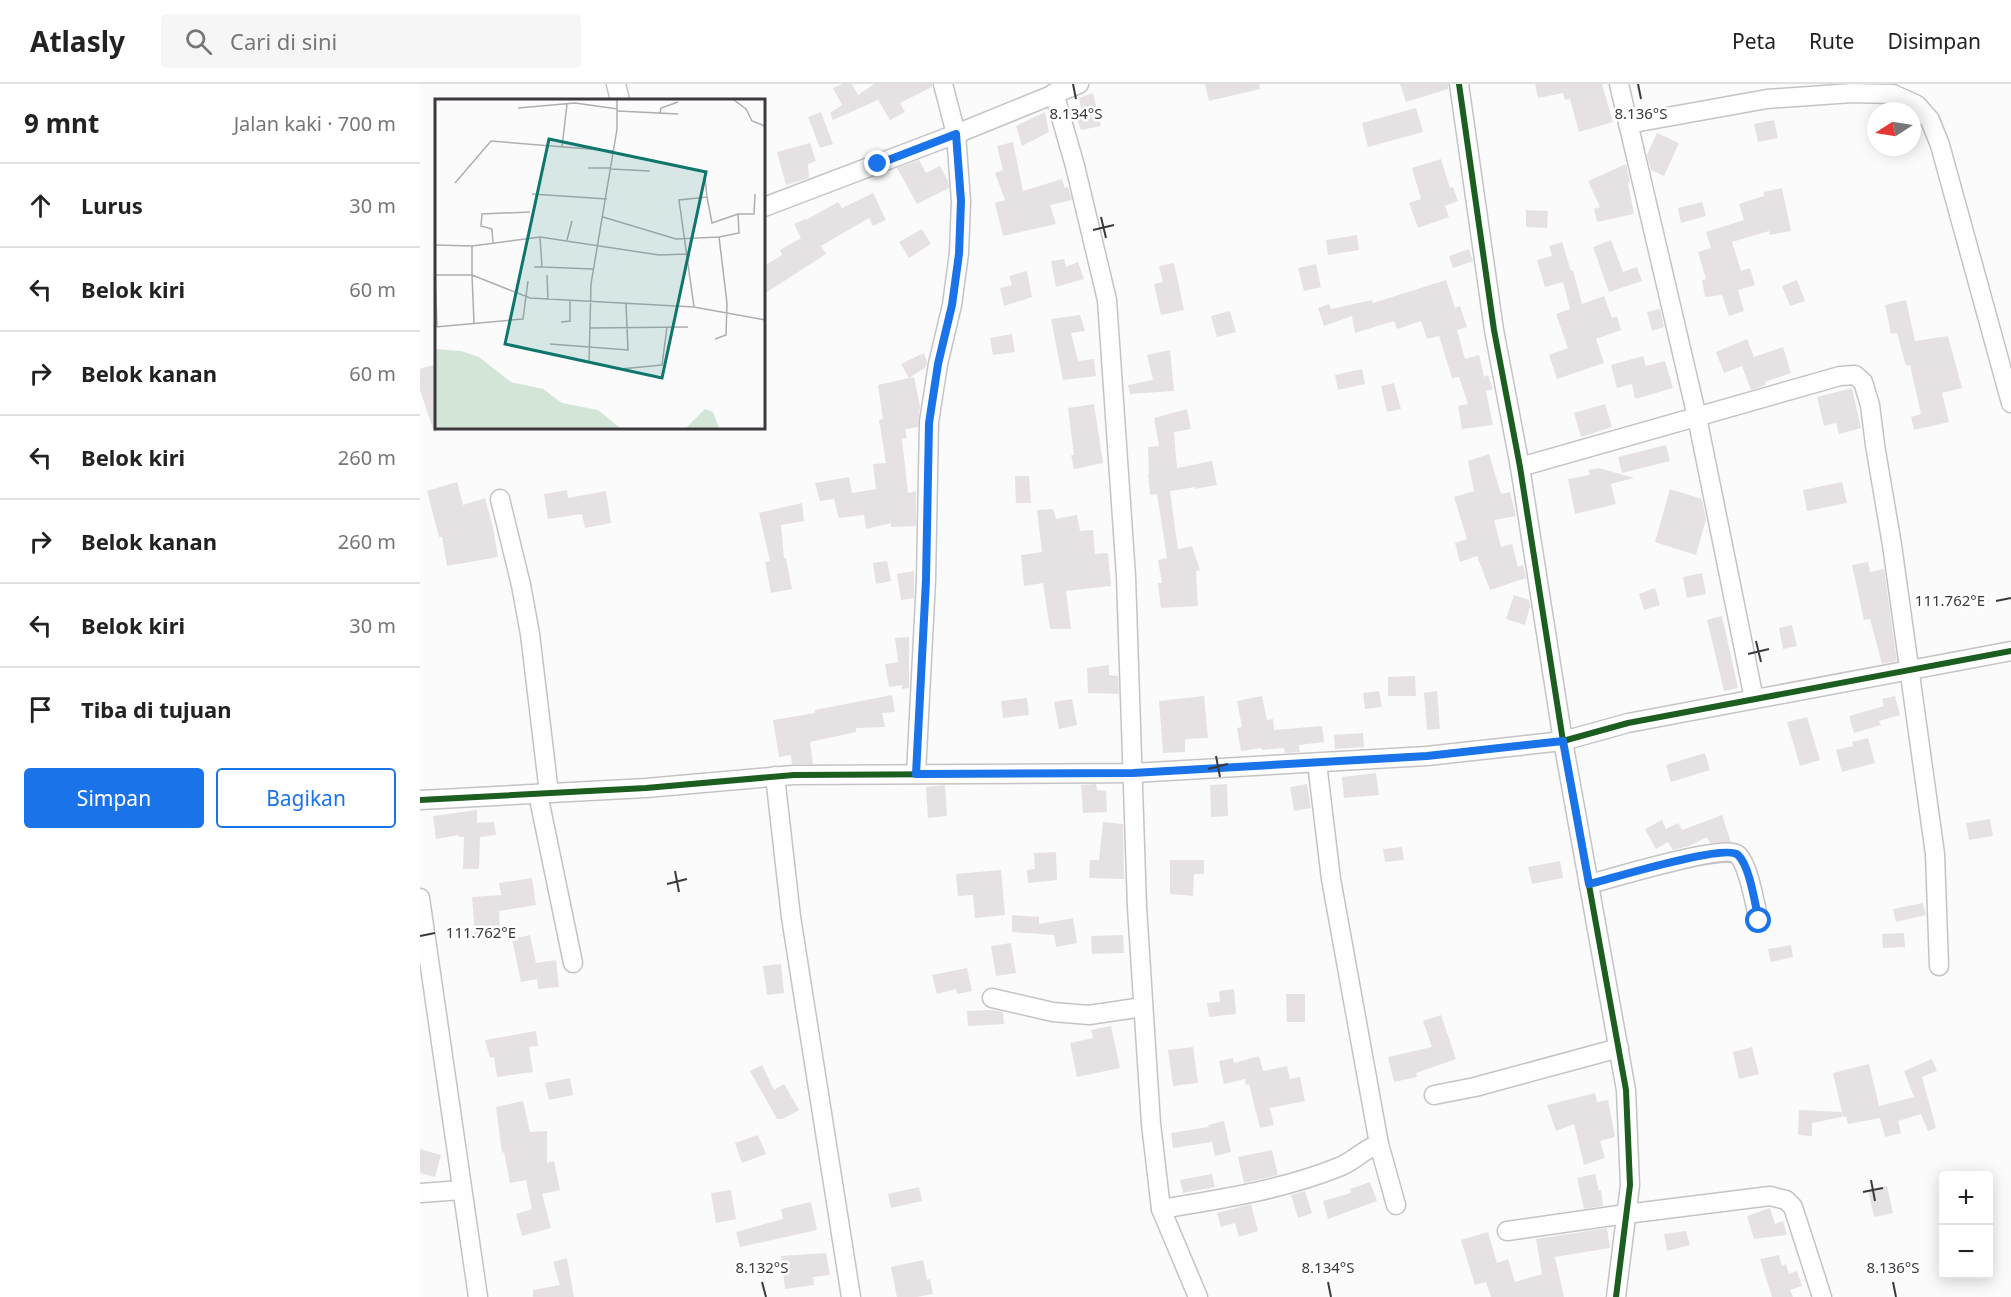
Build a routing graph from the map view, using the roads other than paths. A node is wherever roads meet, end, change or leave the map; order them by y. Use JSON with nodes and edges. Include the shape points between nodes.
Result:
{"nodes":[{"id":1,"x":616,"y":84,"type":"edge"},
{"id":2,"x":943,"y":84,"type":"edge"},
{"id":3,"x":1079,"y":84,"type":"edge"},
{"id":4,"x":1459,"y":84,"type":"edge"},
{"id":5,"x":1619,"y":84,"type":"edge"},
{"id":6,"x":1054,"y":93,"type":"junction"},
{"id":7,"x":620,"y":99,"type":"edge"},
{"id":8,"x":1628,"y":124,"type":"junction"},
{"id":9,"x":956,"y":134,"type":"junction"},
{"id":10,"x":765,"y":207,"type":"edge"},
{"id":11,"x":2011,"y":403,"type":"edge"},
{"id":12,"x":1697,"y":417,"type":"junction"},
{"id":13,"x":1520,"y":467,"type":"junction"},
{"id":14,"x":500,"y":499,"type":"dead end"},
{"id":15,"x":2011,"y":651,"type":"edge"},
{"id":16,"x":1909,"y":670,"type":"junction"},
{"id":17,"x":1754,"y":699,"type":"junction"},
{"id":18,"x":1563,"y":741,"type":"junction"},
{"id":19,"x":1317,"y":763,"type":"junction"},
{"id":20,"x":1133,"y":773,"type":"junction"},
{"id":21,"x":916,"y":774,"type":"junction"},
{"id":22,"x":775,"y":776,"type":"junction"},
{"id":23,"x":543,"y":794,"type":"junction"},
{"id":24,"x":420,"y":800,"type":"edge"},
{"id":25,"x":1589,"y":884,"type":"junction"},
{"id":26,"x":420,"y":898,"type":"edge"},
{"id":27,"x":1759,"y":921,"type":"dead end"},
{"id":28,"x":573,"y":963,"type":"dead end"},
{"id":29,"x":1939,"y":966,"type":"dead end"},
{"id":30,"x":992,"y":998,"type":"dead end"},
{"id":31,"x":1143,"y":1007,"type":"junction"},
{"id":32,"x":1618,"y":1048,"type":"junction"},
{"id":33,"x":1434,"y":1095,"type":"dead end"},
{"id":34,"x":1379,"y":1144,"type":"junction"},
{"id":35,"x":462,"y":1190,"type":"junction"},
{"id":36,"x":420,"y":1193,"type":"edge"},
{"id":37,"x":1396,"y":1206,"type":"dead end"},
{"id":38,"x":1161,"y":1209,"type":"junction"},
{"id":39,"x":1626,"y":1214,"type":"junction"},
{"id":40,"x":1507,"y":1232,"type":"dead end"},
{"id":41,"x":478,"y":1297,"type":"edge"},
{"id":42,"x":851,"y":1297,"type":"edge"},
{"id":43,"x":1198,"y":1297,"type":"edge"},
{"id":44,"x":1616,"y":1297,"type":"edge"},
{"id":45,"x":1822,"y":1297,"type":"edge"}],
"edges":[{"from":1,"to":7,"type":"street"},
{"from":2,"to":9,"type":"street"},
{"from":3,"to":6,"type":"street"},
{"from":4,"to":13,"type":"street","via":[[1494,330]]},
{"from":5,"to":8,"type":"street"},
{"from":6,"to":9,"type":"street"},
{"from":6,"to":20,"type":"street","via":[[1107,300],[1126,576]]},
{"from":8,"to":11,"type":"street","via":[[1767,99],[1841,94],[1893,94],[1917,105],[1930,120],[1940,145]]},
{"from":8,"to":12,"type":"street"},
{"from":9,"to":10,"type":"street"},
{"from":9,"to":21,"type":"street","via":[[961,201],[959,254],[929,423]]},
{"from":12,"to":13,"type":"street"},
{"from":12,"to":16,"type":"street","via":[[1840,376],[1855,375],[1863,382],[1870,405]]},
{"from":12,"to":17,"type":"street"},
{"from":13,"to":18,"type":"street"},
{"from":14,"to":23,"type":"street","via":[[530,634]]},
{"from":15,"to":16,"type":"street"},
{"from":16,"to":17,"type":"street"},
{"from":16,"to":29,"type":"street","via":[[1935,854]]},
{"from":17,"to":18,"type":"street","via":[[1628,723]]},
{"from":18,"to":19,"type":"street"},
{"from":18,"to":25,"type":"street"},
{"from":19,"to":20,"type":"street"},
{"from":19,"to":34,"type":"street","via":[[1331,879]]},
{"from":20,"to":21,"type":"street"},
{"from":20,"to":31,"type":"street"},
{"from":21,"to":22,"type":"street"},
{"from":22,"to":23,"type":"street"},
{"from":22,"to":42,"type":"street","via":[[791,917]]},
{"from":23,"to":24,"type":"street"},
{"from":23,"to":28,"type":"street"},
{"from":25,"to":27,"type":"street","via":[[1691,857],[1734,852],[1746,870]]},
{"from":25,"to":32,"type":"street"},
{"from":26,"to":35,"type":"street"},
{"from":30,"to":31,"type":"street","via":[[1053,1012],[1089,1015]]},
{"from":31,"to":38,"type":"street"},
{"from":32,"to":33,"type":"street"},
{"from":32,"to":39,"type":"street","via":[[1626,1090],[1630,1185]]},
{"from":34,"to":37,"type":"street"},
{"from":34,"to":38,"type":"street","via":[[1341,1166],[1254,1194]]},
{"from":35,"to":36,"type":"street"},
{"from":35,"to":41,"type":"street"},
{"from":38,"to":43,"type":"street"},
{"from":39,"to":40,"type":"street"},
{"from":39,"to":44,"type":"street"},
{"from":39,"to":45,"type":"street","via":[[1770,1196],[1786,1200],[1799,1223]]}]}
